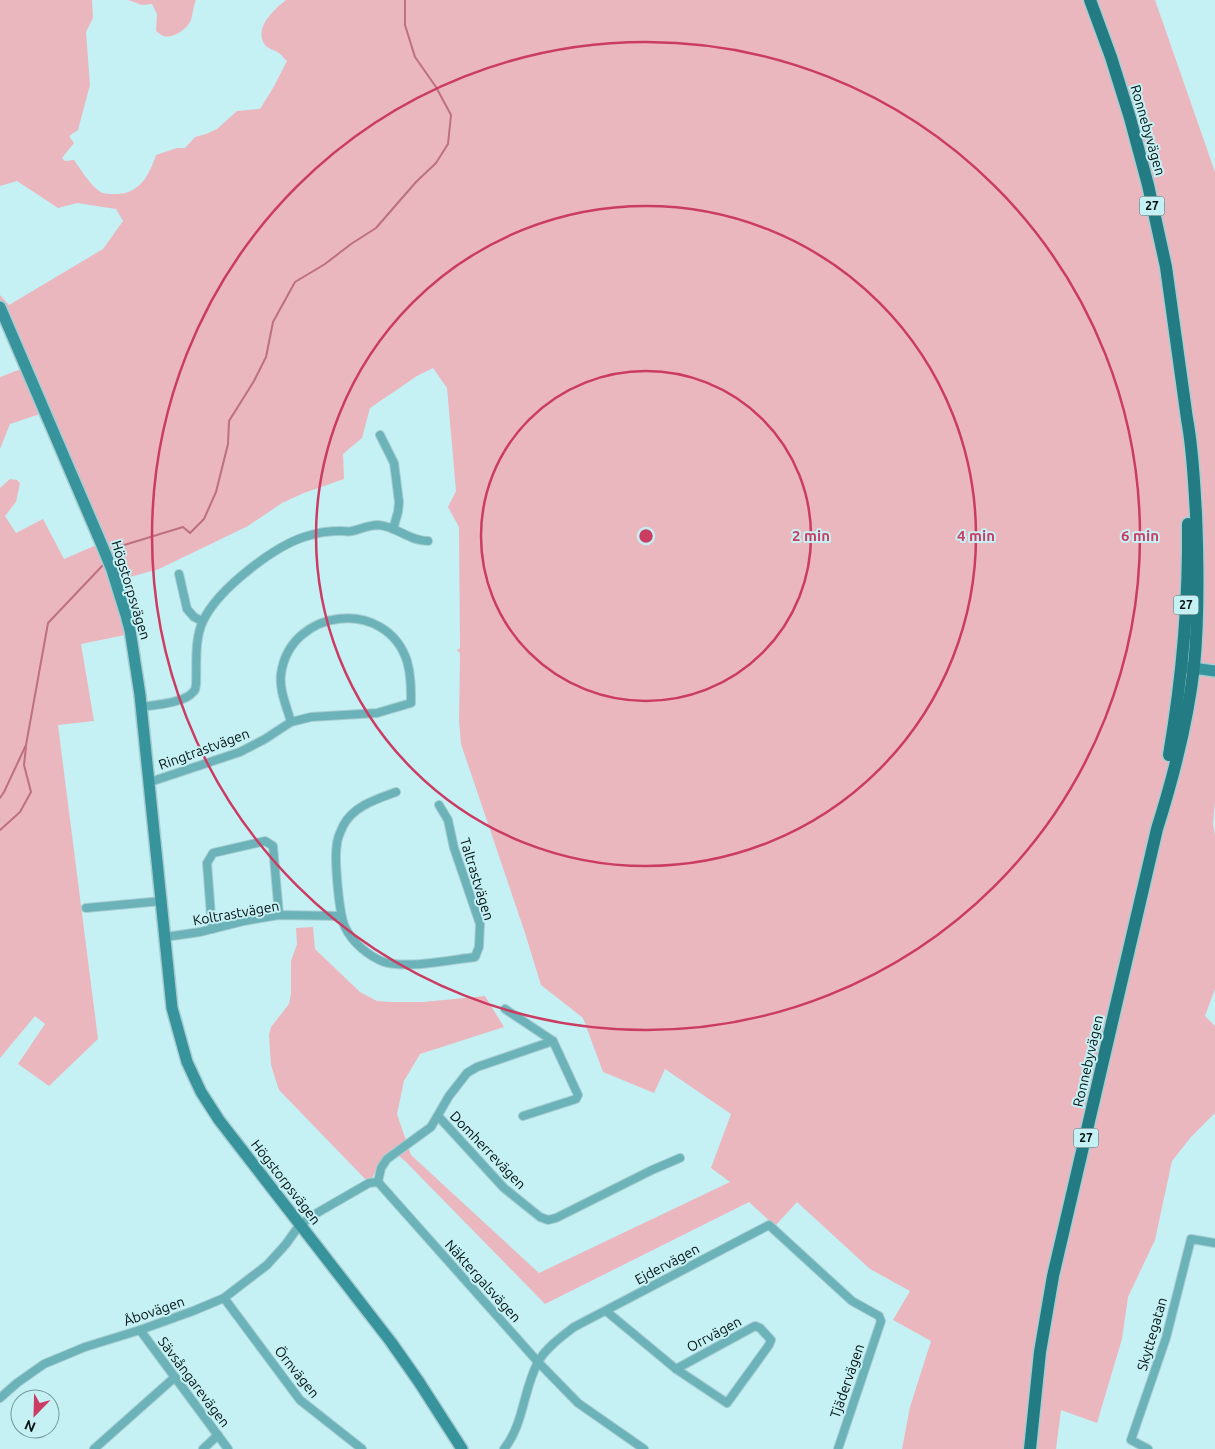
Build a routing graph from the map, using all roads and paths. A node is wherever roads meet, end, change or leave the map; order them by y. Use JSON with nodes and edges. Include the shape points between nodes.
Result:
{"nodes":[{"id":1,"x":1090,"y":0,"type":"edge"},
{"id":2,"x":0,"y":307,"type":"edge"},
{"id":3,"x":380,"y":435,"type":"dead end"},
{"id":4,"x":393,"y":529,"type":"junction"},
{"id":5,"x":428,"y":541,"type":"dead end"},
{"id":6,"x":179,"y":574,"type":"dead end"},
{"id":7,"x":202,"y":621,"type":"junction"},
{"id":8,"x":1187,"y":667,"type":"junction"},
{"id":9,"x":1215,"y":671,"type":"edge"},
{"id":10,"x":141,"y":708,"type":"junction"},
{"id":11,"x":291,"y":722,"type":"junction"},
{"id":12,"x":150,"y":782,"type":"junction"},
{"id":13,"x":396,"y":792,"type":"dead end"},
{"id":14,"x":439,"y":805,"type":"dead end"},
{"id":15,"x":162,"y":901,"type":"junction"},
{"id":16,"x":86,"y":908,"type":"dead end"},
{"id":17,"x":279,"y":915,"type":"junction"},
{"id":18,"x":341,"y":916,"type":"junction"},
{"id":19,"x":212,"y":929,"type":"junction"},
{"id":20,"x":165,"y":937,"type":"junction"},
{"id":21,"x":505,"y":1009,"type":"dead end"},
{"id":22,"x":553,"y":1042,"type":"junction"},
{"id":23,"x":438,"y":1116,"type":"junction"},
{"id":24,"x":523,"y":1116,"type":"dead end"},
{"id":25,"x":680,"y":1158,"type":"dead end"},
{"id":26,"x":378,"y":1182,"type":"junction"},
{"id":27,"x":301,"y":1225,"type":"junction"},
{"id":28,"x":1215,"y":1242,"type":"edge"},
{"id":29,"x":224,"y":1298,"type":"junction"},
{"id":30,"x":606,"y":1311,"type":"junction"},
{"id":31,"x":881,"y":1321,"type":"joint"},
{"id":32,"x":140,"y":1330,"type":"junction"},
{"id":33,"x":538,"y":1362,"type":"junction"},
{"id":34,"x":676,"y":1369,"type":"junction"},
{"id":35,"x":175,"y":1377,"type":"junction"},
{"id":36,"x":0,"y":1398,"type":"edge"},
{"id":37,"x":218,"y":1435,"type":"junction"},
{"id":38,"x":510,"y":1442,"type":"junction"},
{"id":39,"x":633,"y":1446,"type":"edge"},
{"id":40,"x":94,"y":1449,"type":"edge"},
{"id":41,"x":203,"y":1449,"type":"edge"},
{"id":42,"x":228,"y":1449,"type":"edge"},
{"id":43,"x":362,"y":1449,"type":"edge"},
{"id":44,"x":462,"y":1449,"type":"edge"},
{"id":45,"x":504,"y":1449,"type":"edge"},
{"id":46,"x":517,"y":1449,"type":"edge"},
{"id":47,"x":644,"y":1449,"type":"edge"},
{"id":48,"x":838,"y":1449,"type":"edge"},
{"id":49,"x":1030,"y":1449,"type":"edge"},
{"id":50,"x":1148,"y":1449,"type":"edge"}],
"edges":[{"from":1,"to":8,"type":"main road","name":"Ronnebyvägen","number":"27","via":[[1122,92],[1148,185],[1166,268],[1187,419]]},
{"from":2,"to":10,"type":"street","name":"Högstorpsvägen","via":[[112,570],[130,630]]},
{"from":3,"to":4,"type":"street","via":[[394,463],[399,502]]},
{"from":4,"to":5,"type":"street"},
{"from":4,"to":7,"type":"street","via":[[380,525],[311,534],[284,545],[225,591]]},
{"from":6,"to":7,"type":"street","via":[[187,609]]},
{"from":7,"to":10,"type":"street","via":[[192,694]]},
{"from":8,"to":9,"type":"street"},
{"from":8,"to":49,"type":"main road","name":"Ronnebyvägen","number":"27","via":[[1180,744],[1157,829],[1054,1276],[1040,1352]]},
{"from":10,"to":12,"type":"street","name":"Högstorpsvägen"},
{"from":11,"to":11,"type":"street","name":"Ringtrastvägen","via":[[312,717],[377,713],[411,703],[407,660],[399,645],[388,633],[356,618],[338,618],[308,630],[288,653],[281,676],[281,688]]},
{"from":11,"to":12,"type":"street","name":"Ringtrastvägen","via":[[240,752]]},
{"from":12,"to":15,"type":"street","name":"Högstorpsvägen"},
{"from":13,"to":18,"type":"street","via":[[372,800],[344,825],[336,844]]},
{"from":14,"to":18,"type":"street","name":"Taltrastvägen","via":[[448,820],[480,924],[475,957],[404,966],[384,962],[366,952],[353,939]]},
{"from":15,"to":16,"type":"street"},
{"from":15,"to":20,"type":"street","name":"Högstorpsvägen"},
{"from":17,"to":18,"type":"street","name":"Koltrastvägen"},
{"from":17,"to":19,"type":"street","name":"Koltrastvägen"},
{"from":17,"to":19,"type":"street","via":[[273,846],[265,841],[214,853],[207,863]]},
{"from":19,"to":20,"type":"street","name":"Koltrastvägen"},
{"from":20,"to":27,"type":"street","name":"Högstorpsvägen","via":[[172,1008],[186,1062],[219,1120]]},
{"from":21,"to":22,"type":"street"},
{"from":22,"to":23,"type":"street","via":[[467,1073]]},
{"from":22,"to":24,"type":"street","via":[[578,1095],[576,1099]]},
{"from":23,"to":25,"type":"street","name":"Domherrevägen","via":[[504,1188],[548,1220]]},
{"from":23,"to":26,"type":"street","via":[[430,1127],[387,1159]]},
{"from":26,"to":27,"type":"street","via":[[369,1182]]},
{"from":26,"to":33,"type":"street","name":"Näktergalsvägen"},
{"from":27,"to":29,"type":"street","name":"Åbovägen","via":[[267,1266]]},
{"from":27,"to":44,"type":"street","name":"Högstorpsvägen","via":[[414,1374]]},
{"from":28,"to":50,"type":"street","name":"Skyttegatan","via":[[1191,1239],[1166,1338],[1131,1440]]},
{"from":29,"to":32,"type":"street","name":"Åbovägen"},
{"from":29,"to":43,"type":"street","name":"Örnvägen","via":[[300,1400]]},
{"from":30,"to":31,"type":"street","name":"Ejdervägen","via":[[769,1225],[852,1301],[879,1316]]},
{"from":30,"to":33,"type":"street","name":"Ejdervägen","via":[[555,1341]]},
{"from":30,"to":34,"type":"street","name":"Orrvägen"},
{"from":31,"to":48,"type":"street","name":"Tjädervägen"},
{"from":32,"to":35,"type":"street","name":"Sävsångarevägen"},
{"from":32,"to":36,"type":"street","name":"Åbovägen","via":[[44,1364]]},
{"from":33,"to":38,"type":"street","name":"Ejdervägen"},
{"from":33,"to":39,"type":"street","name":"Näktergalsvägen","via":[[578,1402]]},
{"from":34,"to":34,"type":"street","name":"Orrvägen","via":[[727,1403],[771,1340],[755,1326]]},
{"from":35,"to":37,"type":"street","name":"Sävsångarevägen"},
{"from":35,"to":40,"type":"street"},
{"from":37,"to":41,"type":"street"},
{"from":37,"to":42,"type":"street","name":"Sävsångarevägen"},
{"from":38,"to":45,"type":"street","name":"Ejdervägen"},
{"from":38,"to":46,"type":"street"},
{"from":39,"to":47,"type":"street","name":"Näktergalsvägen"}]}
